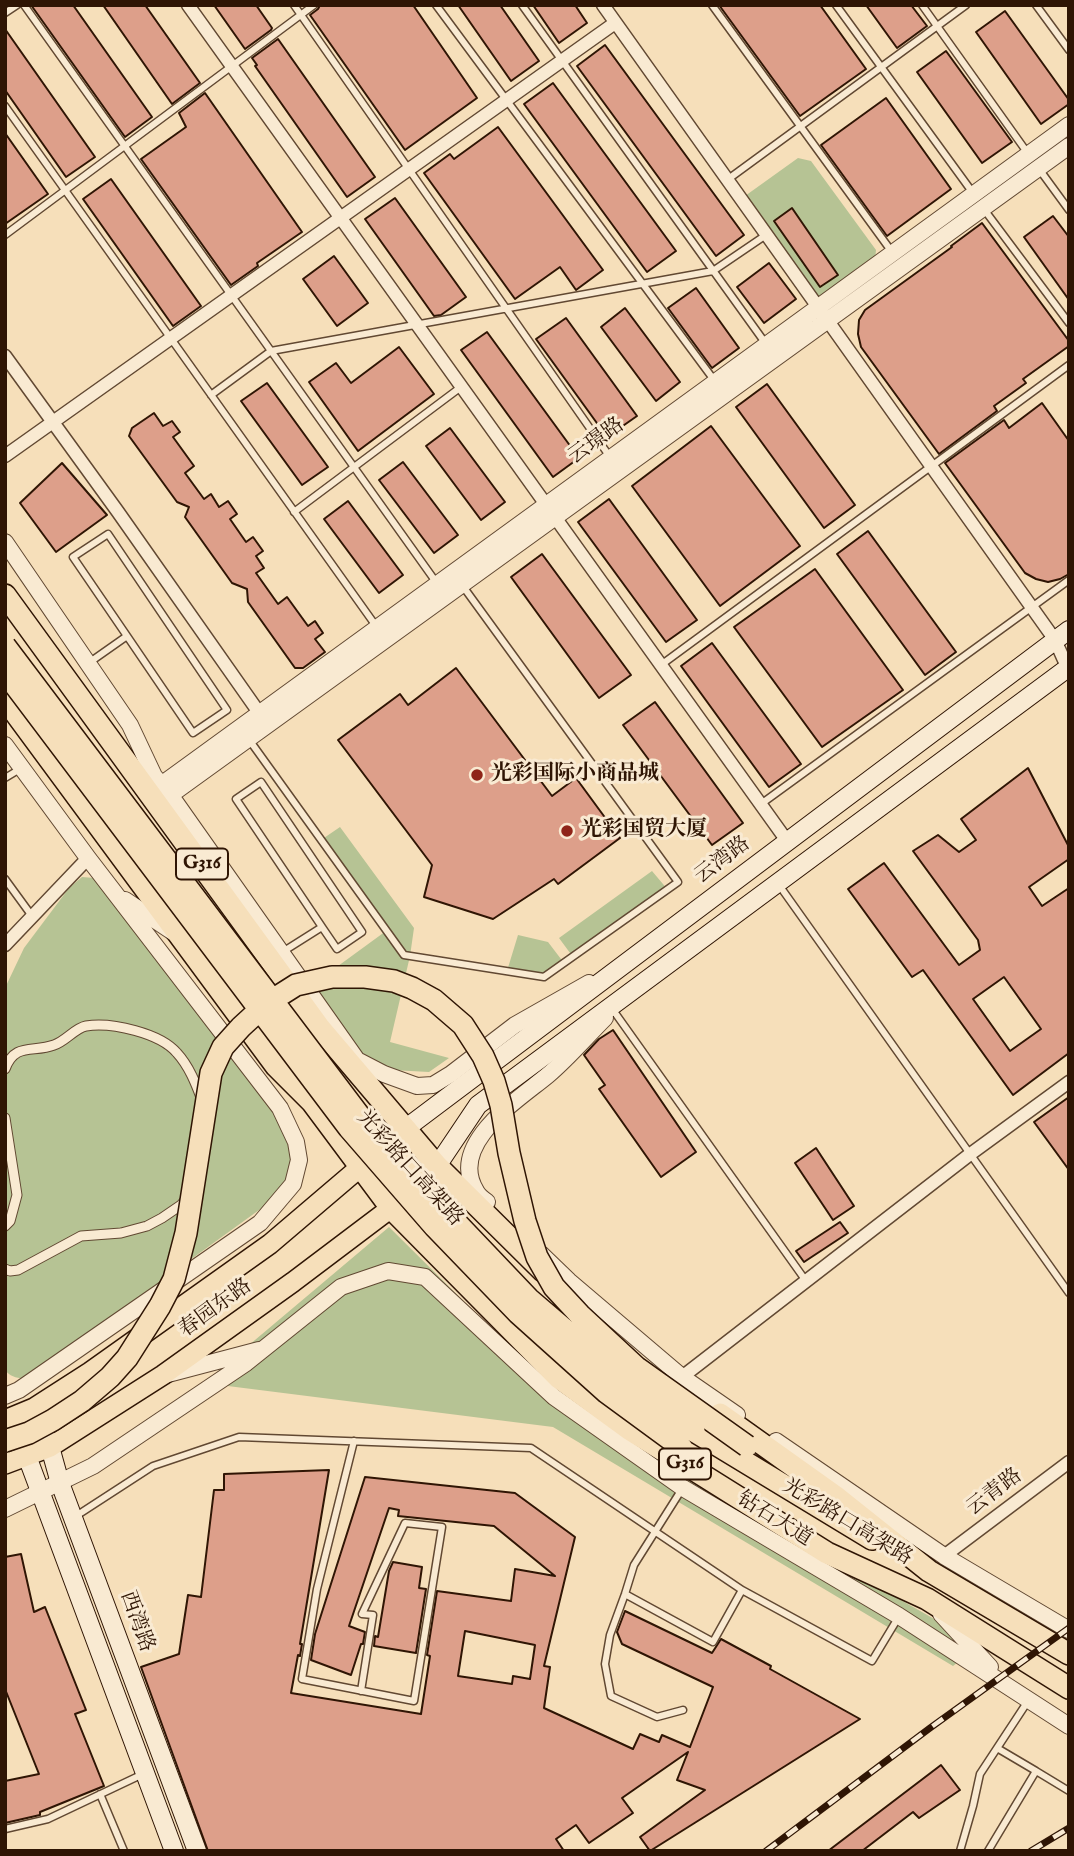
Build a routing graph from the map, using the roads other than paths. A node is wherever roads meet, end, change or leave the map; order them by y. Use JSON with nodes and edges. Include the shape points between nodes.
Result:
{"nodes":[{"id":1,"x":17,"y":5,"type":"edge"},
{"id":2,"x":24,"y":5,"type":"edge"},
{"id":3,"x":188,"y":5,"type":"edge"},
{"id":4,"x":294,"y":5,"type":"edge"},
{"id":5,"x":314,"y":5,"type":"edge"},
{"id":6,"x":436,"y":5,"type":"edge"},
{"id":7,"x":522,"y":5,"type":"edge"},
{"id":8,"x":603,"y":5,"type":"edge"},
{"id":9,"x":712,"y":5,"type":"edge"},
{"id":10,"x":836,"y":5,"type":"edge"},
{"id":11,"x":922,"y":5,"type":"edge"},
{"id":12,"x":966,"y":5,"type":"edge"},
{"id":13,"x":1036,"y":5,"type":"edge"},
{"id":14,"x":5,"y":13,"type":"edge"},
{"id":15,"x":301,"y":15,"type":"junction"},
{"id":16,"x":615,"y":23,"type":"junction"},
{"id":17,"x":937,"y":26,"type":"junction"},
{"id":18,"x":1069,"y":50,"type":"edge"},
{"id":19,"x":562,"y":61,"type":"junction"},
{"id":20,"x":232,"y":66,"type":"junction"},
{"id":21,"x":881,"y":68,"type":"junction"},
{"id":22,"x":506,"y":100,"type":"junction"},
{"id":23,"x":5,"y":106,"type":"edge"},
{"id":24,"x":800,"y":125,"type":"junction"},
{"id":25,"x":1069,"y":125,"type":"edge"},
{"id":26,"x":1069,"y":146,"type":"edge"},
{"id":27,"x":125,"y":147,"type":"junction"},
{"id":28,"x":1028,"y":154,"type":"junction"},
{"id":29,"x":1038,"y":168,"type":"junction"},
{"id":30,"x":409,"y":169,"type":"junction"},
{"id":31,"x":727,"y":180,"type":"junction"},
{"id":32,"x":66,"y":190,"type":"junction"},
{"id":33,"x":973,"y":194,"type":"junction"},
{"id":34,"x":983,"y":208,"type":"junction"},
{"id":35,"x":1069,"y":210,"type":"edge"},
{"id":36,"x":339,"y":219,"type":"junction"},
{"id":37,"x":5,"y":235,"type":"edge"},
{"id":38,"x":766,"y":235,"type":"junction"},
{"id":39,"x":892,"y":253,"type":"junction"},
{"id":40,"x":713,"y":271,"type":"junction"},
{"id":41,"x":642,"y":284,"type":"junction"},
{"id":42,"x":231,"y":295,"type":"junction"},
{"id":43,"x":506,"y":309,"type":"junction"},
{"id":44,"x":822,"y":314,"type":"junction"},
{"id":45,"x":1069,"y":323,"type":"edge"},
{"id":46,"x":417,"y":324,"type":"junction"},
{"id":47,"x":171,"y":338,"type":"junction"},
{"id":48,"x":766,"y":345,"type":"junction"},
{"id":49,"x":271,"y":351,"type":"junction"},
{"id":50,"x":5,"y":356,"type":"edge"},
{"id":51,"x":1069,"y":365,"type":"edge"},
{"id":52,"x":715,"y":382,"type":"junction"},
{"id":53,"x":462,"y":387,"type":"junction"},
{"id":54,"x":211,"y":395,"type":"junction"},
{"id":55,"x":52,"y":422,"type":"junction"},
{"id":56,"x":5,"y":456,"type":"edge"},
{"id":57,"x":610,"y":458,"type":"junction"},
{"id":58,"x":353,"y":466,"type":"junction"},
{"id":59,"x":931,"y":466,"type":"junction"},
{"id":60,"x":294,"y":512,"type":"junction"},
{"id":61,"x":551,"y":512,"type":"junction"},
{"id":62,"x":5,"y":542,"type":"edge"},
{"id":63,"x":1069,"y":580,"type":"edge"},
{"id":64,"x":460,"y":584,"type":"junction"},
{"id":65,"x":438,"y":585,"type":"junction"},
{"id":66,"x":5,"y":595,"type":"edge"},
{"id":67,"x":1031,"y":607,"type":"junction"},
{"id":68,"x":378,"y":629,"type":"junction"},
{"id":69,"x":1062,"y":635,"type":"edge"},
{"id":70,"x":127,"y":636,"type":"junction"},
{"id":71,"x":5,"y":646,"type":"edge"},
{"id":72,"x":88,"y":663,"type":"junction"},
{"id":73,"x":662,"y":665,"type":"junction"},
{"id":74,"x":1068,"y":669,"type":"edge"},
{"id":75,"x":5,"y":672,"type":"edge"},
{"id":76,"x":5,"y":699,"type":"edge"},
{"id":77,"x":260,"y":714,"type":"junction"},
{"id":78,"x":248,"y":739,"type":"junction"},
{"id":79,"x":5,"y":745,"type":"edge"},
{"id":80,"x":22,"y":768,"type":"junction"},
{"id":81,"x":5,"y":778,"type":"edge"},
{"id":82,"x":159,"y":791,"type":"junction"},
{"id":83,"x":761,"y":804,"type":"junction"},
{"id":84,"x":787,"y":841,"type":"junction"},
{"id":85,"x":88,"y":858,"type":"junction"},
{"id":86,"x":5,"y":879,"type":"edge"},
{"id":87,"x":778,"y":883,"type":"junction"},
{"id":88,"x":114,"y":892,"type":"junction"},
{"id":89,"x":32,"y":916,"type":"junction"},
{"id":90,"x":322,"y":927,"type":"junction"},
{"id":91,"x":182,"y":938,"type":"junction"},
{"id":92,"x":5,"y":945,"type":"edge"},
{"id":93,"x":282,"y":952,"type":"junction"},
{"id":94,"x":622,"y":965,"type":"junction"},
{"id":95,"x":636,"y":986,"type":"junction"},
{"id":96,"x":613,"y":1010,"type":"junction"},
{"id":97,"x":258,"y":1041,"type":"junction"},
{"id":98,"x":5,"y":1069,"type":"edge"},
{"id":99,"x":1069,"y":1082,"type":"edge"},
{"id":100,"x":205,"y":1108,"type":"dead end"},
{"id":101,"x":279,"y":1108,"type":"junction"},
{"id":102,"x":5,"y":1118,"type":"edge"},
{"id":103,"x":405,"y":1129,"type":"junction"},
{"id":104,"x":969,"y":1155,"type":"junction"},
{"id":105,"x":438,"y":1166,"type":"junction"},
{"id":106,"x":359,"y":1167,"type":"junction"},
{"id":107,"x":193,"y":1193,"type":"dead end"},
{"id":108,"x":391,"y":1208,"type":"junction"},
{"id":109,"x":5,"y":1226,"type":"edge"},
{"id":110,"x":5,"y":1269,"type":"edge"},
{"id":111,"x":569,"y":1281,"type":"junction"},
{"id":112,"x":807,"y":1281,"type":"junction"},
{"id":113,"x":1069,"y":1293,"type":"edge"},
{"id":114,"x":492,"y":1340,"type":"junction"},
{"id":115,"x":264,"y":1349,"type":"junction"},
{"id":116,"x":649,"y":1365,"type":"junction"},
{"id":117,"x":163,"y":1375,"type":"junction"},
{"id":118,"x":682,"y":1377,"type":"junction"},
{"id":119,"x":559,"y":1378,"type":"junction"},
{"id":120,"x":5,"y":1396,"type":"edge"},
{"id":121,"x":34,"y":1408,"type":"junction"},
{"id":122,"x":9,"y":1419,"type":"edge"},
{"id":123,"x":687,"y":1439,"type":"junction"},
{"id":124,"x":5,"y":1441,"type":"edge"},
{"id":125,"x":354,"y":1441,"type":"junction"},
{"id":126,"x":50,"y":1447,"type":"junction"},
{"id":127,"x":28,"y":1457,"type":"junction"},
{"id":128,"x":1069,"y":1462,"type":"edge"},
{"id":129,"x":5,"y":1464,"type":"edge"},
{"id":130,"x":61,"y":1483,"type":"junction"},
{"id":131,"x":683,"y":1488,"type":"junction"},
{"id":132,"x":41,"y":1492,"type":"junction"},
{"id":133,"x":5,"y":1509,"type":"edge"},
{"id":134,"x":73,"y":1517,"type":"junction"},
{"id":135,"x":855,"y":1529,"type":"junction"},
{"id":136,"x":655,"y":1532,"type":"junction"},
{"id":137,"x":936,"y":1564,"type":"junction"},
{"id":138,"x":742,"y":1590,"type":"junction"},
{"id":139,"x":625,"y":1594,"type":"junction"},
{"id":140,"x":927,"y":1599,"type":"junction"},
{"id":141,"x":900,"y":1616,"type":"junction"},
{"id":142,"x":1069,"y":1630,"type":"edge"},
{"id":143,"x":1069,"y":1654,"type":"edge"},
{"id":144,"x":1007,"y":1685,"type":"junction"},
{"id":145,"x":1069,"y":1688,"type":"edge"},
{"id":146,"x":361,"y":1690,"type":"junction"},
{"id":147,"x":1029,"y":1700,"type":"junction"},
{"id":148,"x":683,"y":1710,"type":"dead end"},
{"id":149,"x":1069,"y":1726,"type":"edge"},
{"id":150,"x":997,"y":1748,"type":"junction"},
{"id":151,"x":1036,"y":1771,"type":"junction"},
{"id":152,"x":145,"y":1773,"type":"junction"},
{"id":153,"x":1069,"y":1791,"type":"edge"},
{"id":154,"x":100,"y":1794,"type":"junction"},
{"id":155,"x":5,"y":1829,"type":"edge"},
{"id":156,"x":124,"y":1851,"type":"edge"},
{"id":157,"x":174,"y":1851,"type":"edge"},
{"id":158,"x":197,"y":1851,"type":"edge"},
{"id":159,"x":960,"y":1851,"type":"edge"},
{"id":160,"x":988,"y":1851,"type":"edge"}],
"edges":[{"from":1,"to":14,"type":"lane"},
{"from":2,"to":27,"type":"lane"},
{"from":3,"to":20,"type":"street"},
{"from":4,"to":15,"type":"lane"},
{"from":5,"to":15,"type":"lane"},
{"from":6,"to":22,"type":"lane"},
{"from":7,"to":19,"type":"lane"},
{"from":8,"to":16,"type":"street"},
{"from":9,"to":24,"type":"lane"},
{"from":10,"to":21,"type":"lane"},
{"from":11,"to":17,"type":"lane"},
{"from":12,"to":17,"type":"lane"},
{"from":13,"to":18,"type":"lane"},
{"from":15,"to":20,"type":"lane"},
{"from":15,"to":30,"type":"lane"},
{"from":16,"to":19,"type":"street"},
{"from":16,"to":31,"type":"street"},
{"from":17,"to":21,"type":"lane"},
{"from":17,"to":28,"type":"lane"},
{"from":19,"to":22,"type":"street"},
{"from":19,"to":40,"type":"lane"},
{"from":20,"to":27,"type":"lane"},
{"from":20,"to":36,"type":"street"},
{"from":21,"to":24,"type":"lane"},
{"from":21,"to":33,"type":"lane"},
{"from":22,"to":30,"type":"street"},
{"from":22,"to":41,"type":"lane"},
{"from":23,"to":32,"type":"lane"},
{"from":24,"to":31,"type":"lane"},
{"from":24,"to":39,"type":"lane"},
{"from":25,"to":28,"type":"street","name":"云璟路"},
{"from":26,"to":29,"type":"street","name":"云璟路"},
{"from":27,"to":32,"type":"lane"},
{"from":27,"to":42,"type":"lane"},
{"from":28,"to":29,"type":"lane"},
{"from":28,"to":33,"type":"street","name":"云璟路"},
{"from":29,"to":34,"type":"street","name":"云璟路"},
{"from":29,"to":35,"type":"lane"},
{"from":30,"to":36,"type":"street"},
{"from":30,"to":43,"type":"lane"},
{"from":31,"to":38,"type":"street"},
{"from":32,"to":37,"type":"lane"},
{"from":32,"to":47,"type":"lane"},
{"from":33,"to":34,"type":"lane"},
{"from":33,"to":39,"type":"street","name":"云璟路"},
{"from":34,"to":44,"type":"street","name":"云璟路"},
{"from":34,"to":45,"type":"lane"},
{"from":36,"to":42,"type":"street"},
{"from":36,"to":46,"type":"street"},
{"from":38,"to":40,"type":"lane"},
{"from":38,"to":44,"type":"street"},
{"from":39,"to":44,"type":"street","name":"云璟路"},
{"from":40,"to":41,"type":"lane"},
{"from":40,"to":48,"type":"lane"},
{"from":41,"to":43,"type":"lane"},
{"from":41,"to":52,"type":"lane"},
{"from":42,"to":47,"type":"street"},
{"from":42,"to":49,"type":"lane"},
{"from":43,"to":46,"type":"lane"},
{"from":43,"to":57,"type":"lane"},
{"from":44,"to":48,"type":"street","name":"云璟路"},
{"from":44,"to":59,"type":"street"},
{"from":44,"to":61,"type":"street","name":"云璟路"},
{"from":46,"to":49,"type":"lane"},
{"from":46,"to":53,"type":"street"},
{"from":47,"to":54,"type":"lane"},
{"from":47,"to":55,"type":"street"},
{"from":48,"to":52,"type":"street","name":"云璟路"},
{"from":49,"to":54,"type":"lane"},
{"from":49,"to":58,"type":"lane"},
{"from":50,"to":55,"type":"street"},
{"from":51,"to":59,"type":"lane"},
{"from":52,"to":57,"type":"street","name":"云璟路"},
{"from":53,"to":58,"type":"lane"},
{"from":53,"to":61,"type":"street"},
{"from":54,"to":60,"type":"lane"},
{"from":55,"to":56,"type":"street"},
{"from":55,"to":77,"type":"street"},
{"from":57,"to":61,"type":"street","name":"云璟路"},
{"from":58,"to":60,"type":"lane"},
{"from":58,"to":65,"type":"lane"},
{"from":59,"to":67,"type":"street"},
{"from":59,"to":73,"type":"lane"},
{"from":60,"to":68,"type":"lane"},
{"from":61,"to":64,"type":"street","name":"云璟路"},
{"from":61,"to":65,"type":"street","name":"云璟路"},
{"from":61,"to":73,"type":"street"},
{"from":62,"to":72,"type":"street"},
{"from":63,"to":67,"type":"lane"},
{"from":64,"to":78,"type":"street","name":"云璟路"},
{"from":64,"to":78,"type":"lane","via":[[678,882],[544,977],[404,955]]},
{"from":65,"to":68,"type":"street","name":"云璟路"},
{"from":66,"to":82,"type":"highway","number":"G316","via":[[98,721]]},
{"from":67,"to":69,"type":"street"},
{"from":67,"to":83,"type":"lane"},
{"from":68,"to":77,"type":"street","name":"云璟路"},
{"from":69,"to":74,"type":"street"},
{"from":69,"to":84,"type":"main road","name":"云湾路"},
{"from":70,"to":70,"type":"lane","via":[[73,557],[108,534],[227,710],[192,733]]},
{"from":70,"to":72,"type":"lane"},
{"from":71,"to":123,"type":"highway","name":"光彩路口高架路","bridge":true,"via":[[377,1136],[529,1299]]},
{"from":72,"to":82,"type":"street","via":[[130,725]]},
{"from":73,"to":83,"type":"street"},
{"from":74,"to":87,"type":"main road"},
{"from":75,"to":123,"type":"highway","name":"光彩路口高架路","bridge":true,"via":[[349,1128],[435,1227],[518,1313],[606,1392]]},
{"from":76,"to":91,"type":"highway","number":"G316"},
{"from":77,"to":82,"type":"street","name":"云璟路"},
{"from":78,"to":82,"type":"street","name":"云璟路"},
{"from":79,"to":80,"type":"street"},
{"from":80,"to":81,"type":"lane"},
{"from":80,"to":85,"type":"street"},
{"from":82,"to":93,"type":"street"},
{"from":82,"to":103,"type":"highway","number":"G316","via":[[319,1027]]},
{"from":83,"to":84,"type":"street"},
{"from":84,"to":94,"type":"main road","name":"云湾路"},
{"from":85,"to":88,"type":"street"},
{"from":85,"to":89,"type":"street"},
{"from":86,"to":89,"type":"lane"},
{"from":87,"to":95,"type":"main road"},
{"from":87,"to":104,"type":"lane"},
{"from":88,"to":91,"type":"street"},
{"from":88,"to":101,"type":"street"},
{"from":89,"to":92,"type":"street"},
{"from":90,"to":90,"type":"lane","via":[[236,799],[261,782],[362,932],[337,949]]},
{"from":90,"to":93,"type":"lane"},
{"from":91,"to":97,"type":"highway","number":"G316"},
{"from":93,"to":94,"type":"street","via":[[357,1060],[417,1086],[433,1085],[515,1025]]},
{"from":94,"to":103,"type":"main road","name":"云湾路"},
{"from":95,"to":96,"type":"street"},
{"from":95,"to":105,"type":"main road","via":[[478,1105]]},
{"from":96,"to":111,"type":"street","via":[[551,1073],[494,1119],[474,1146],[468,1172],[476,1192]]},
{"from":96,"to":112,"type":"lane"},
{"from":97,"to":101,"type":"street"},
{"from":97,"to":106,"type":"highway","number":"G316","via":[[312,1102]]},
{"from":98,"to":100,"type":"street","via":[[8,1060],[22,1049],[54,1045],[84,1026],[116,1026],[148,1034],[176,1051]]},
{"from":99,"to":104,"type":"street"},
{"from":101,"to":120,"type":"street","via":[[296,1142],[299,1160],[293,1184],[260,1223]]},
{"from":102,"to":109,"type":"street","via":[[17,1195]]},
{"from":103,"to":105,"type":"highway","number":"G316"},
{"from":103,"to":106,"type":"main road","name":"春园东路"},
{"from":104,"to":112,"type":"street"},
{"from":104,"to":113,"type":"lane"},
{"from":105,"to":108,"type":"main road","name":"春园东路"},
{"from":105,"to":116,"type":"highway","number":"G316","via":[[598,1326]]},
{"from":106,"to":108,"type":"highway","name":"钻石大道","number":"G316"},
{"from":106,"to":121,"type":"main road","name":"春园东路","via":[[270,1244]]},
{"from":107,"to":110,"type":"street","via":[[147,1226],[81,1236],[18,1270]]},
{"from":108,"to":117,"type":"main road","name":"春园东路"},
{"from":108,"to":119,"type":"highway","name":"钻石大道","number":"G316"},
{"from":111,"to":116,"type":"street"},
{"from":111,"to":118,"type":"street"},
{"from":112,"to":118,"type":"street"},
{"from":114,"to":115,"type":"street","via":[[425,1277],[388,1271],[341,1287]]},
{"from":114,"to":119,"type":"street"},
{"from":114,"to":131,"type":"street","via":[[554,1397]]},
{"from":115,"to":117,"type":"street"},
{"from":115,"to":130,"type":"street"},
{"from":116,"to":137,"type":"highway","number":"G316"},
{"from":117,"to":126,"type":"main road","name":"春园东路"},
{"from":118,"to":137,"type":"street"},
{"from":119,"to":140,"type":"highway","name":"钻石大道","number":"G316","via":[[629,1429],[827,1553]]},
{"from":121,"to":122,"type":"main road","name":"春园东路"},
{"from":121,"to":126,"type":"main road","name":"西湾路"},
{"from":122,"to":127,"type":"main road","name":"西湾路"},
{"from":123,"to":135,"type":"highway","name":"光彩路口高架路"},
{"from":123,"to":140,"type":"highway","name":"光彩路口高架路","via":[[736,1483]]},
{"from":124,"to":135,"type":"highway","bridge":true,"via":[[53,1420],[110,1377],[160,1306],[174,1279],[186,1233],[211,1073],[223,1047],[258,1012],[296,985],[365,976],[394,981],[434,1000],[463,1025],[483,1056],[501,1105],[525,1221],[554,1287],[636,1367]]},
{"from":125,"to":134,"type":"lane","via":[[239,1437],[153,1466]]},
{"from":125,"to":136,"type":"lane","via":[[531,1448]]},
{"from":125,"to":146,"type":"lane","via":[[317,1589],[302,1679]]},
{"from":126,"to":127,"type":"main road","name":"春园东路"},
{"from":126,"to":130,"type":"main road","name":"西湾路"},
{"from":127,"to":129,"type":"main road","name":"春园东路"},
{"from":127,"to":132,"type":"main road","name":"西湾路"},
{"from":128,"to":137,"type":"street","name":"云青路"},
{"from":130,"to":132,"type":"street"},
{"from":130,"to":134,"type":"main road","name":"西湾路"},
{"from":131,"to":136,"type":"lane"},
{"from":131,"to":141,"type":"street"},
{"from":132,"to":133,"type":"street"},
{"from":132,"to":152,"type":"main road","name":"西湾路"},
{"from":134,"to":158,"type":"main road","name":"西湾路"},
{"from":135,"to":137,"type":"highway","name":"光彩路口高架路"},
{"from":136,"to":138,"type":"lane"},
{"from":136,"to":139,"type":"lane","via":[[634,1565]]},
{"from":137,"to":142,"type":"street","via":[[1027,1605]]},
{"from":137,"to":143,"type":"highway","number":"G316"},
{"from":138,"to":139,"type":"lane","via":[[713,1642]]},
{"from":138,"to":141,"type":"lane","via":[[872,1661]]},
{"from":139,"to":148,"type":"lane","via":[[605,1664],[611,1696],[657,1717]]},
{"from":140,"to":144,"type":"street"},
{"from":140,"to":145,"type":"highway","name":"钻石大道","number":"G316"},
{"from":141,"to":144,"type":"street"},
{"from":144,"to":147,"type":"street"},
{"from":146,"to":146,"type":"lane","via":[[414,1701],[442,1527],[405,1523],[362,1614],[373,1615]]},
{"from":147,"to":149,"type":"street"},
{"from":147,"to":150,"type":"lane"},
{"from":150,"to":151,"type":"lane"},
{"from":150,"to":159,"type":"lane","via":[[980,1774]]},
{"from":151,"to":153,"type":"lane"},
{"from":151,"to":160,"type":"lane"},
{"from":152,"to":154,"type":"lane"},
{"from":152,"to":157,"type":"main road","name":"西湾路"},
{"from":154,"to":155,"type":"lane","via":[[48,1819]]},
{"from":154,"to":156,"type":"lane"}]}
